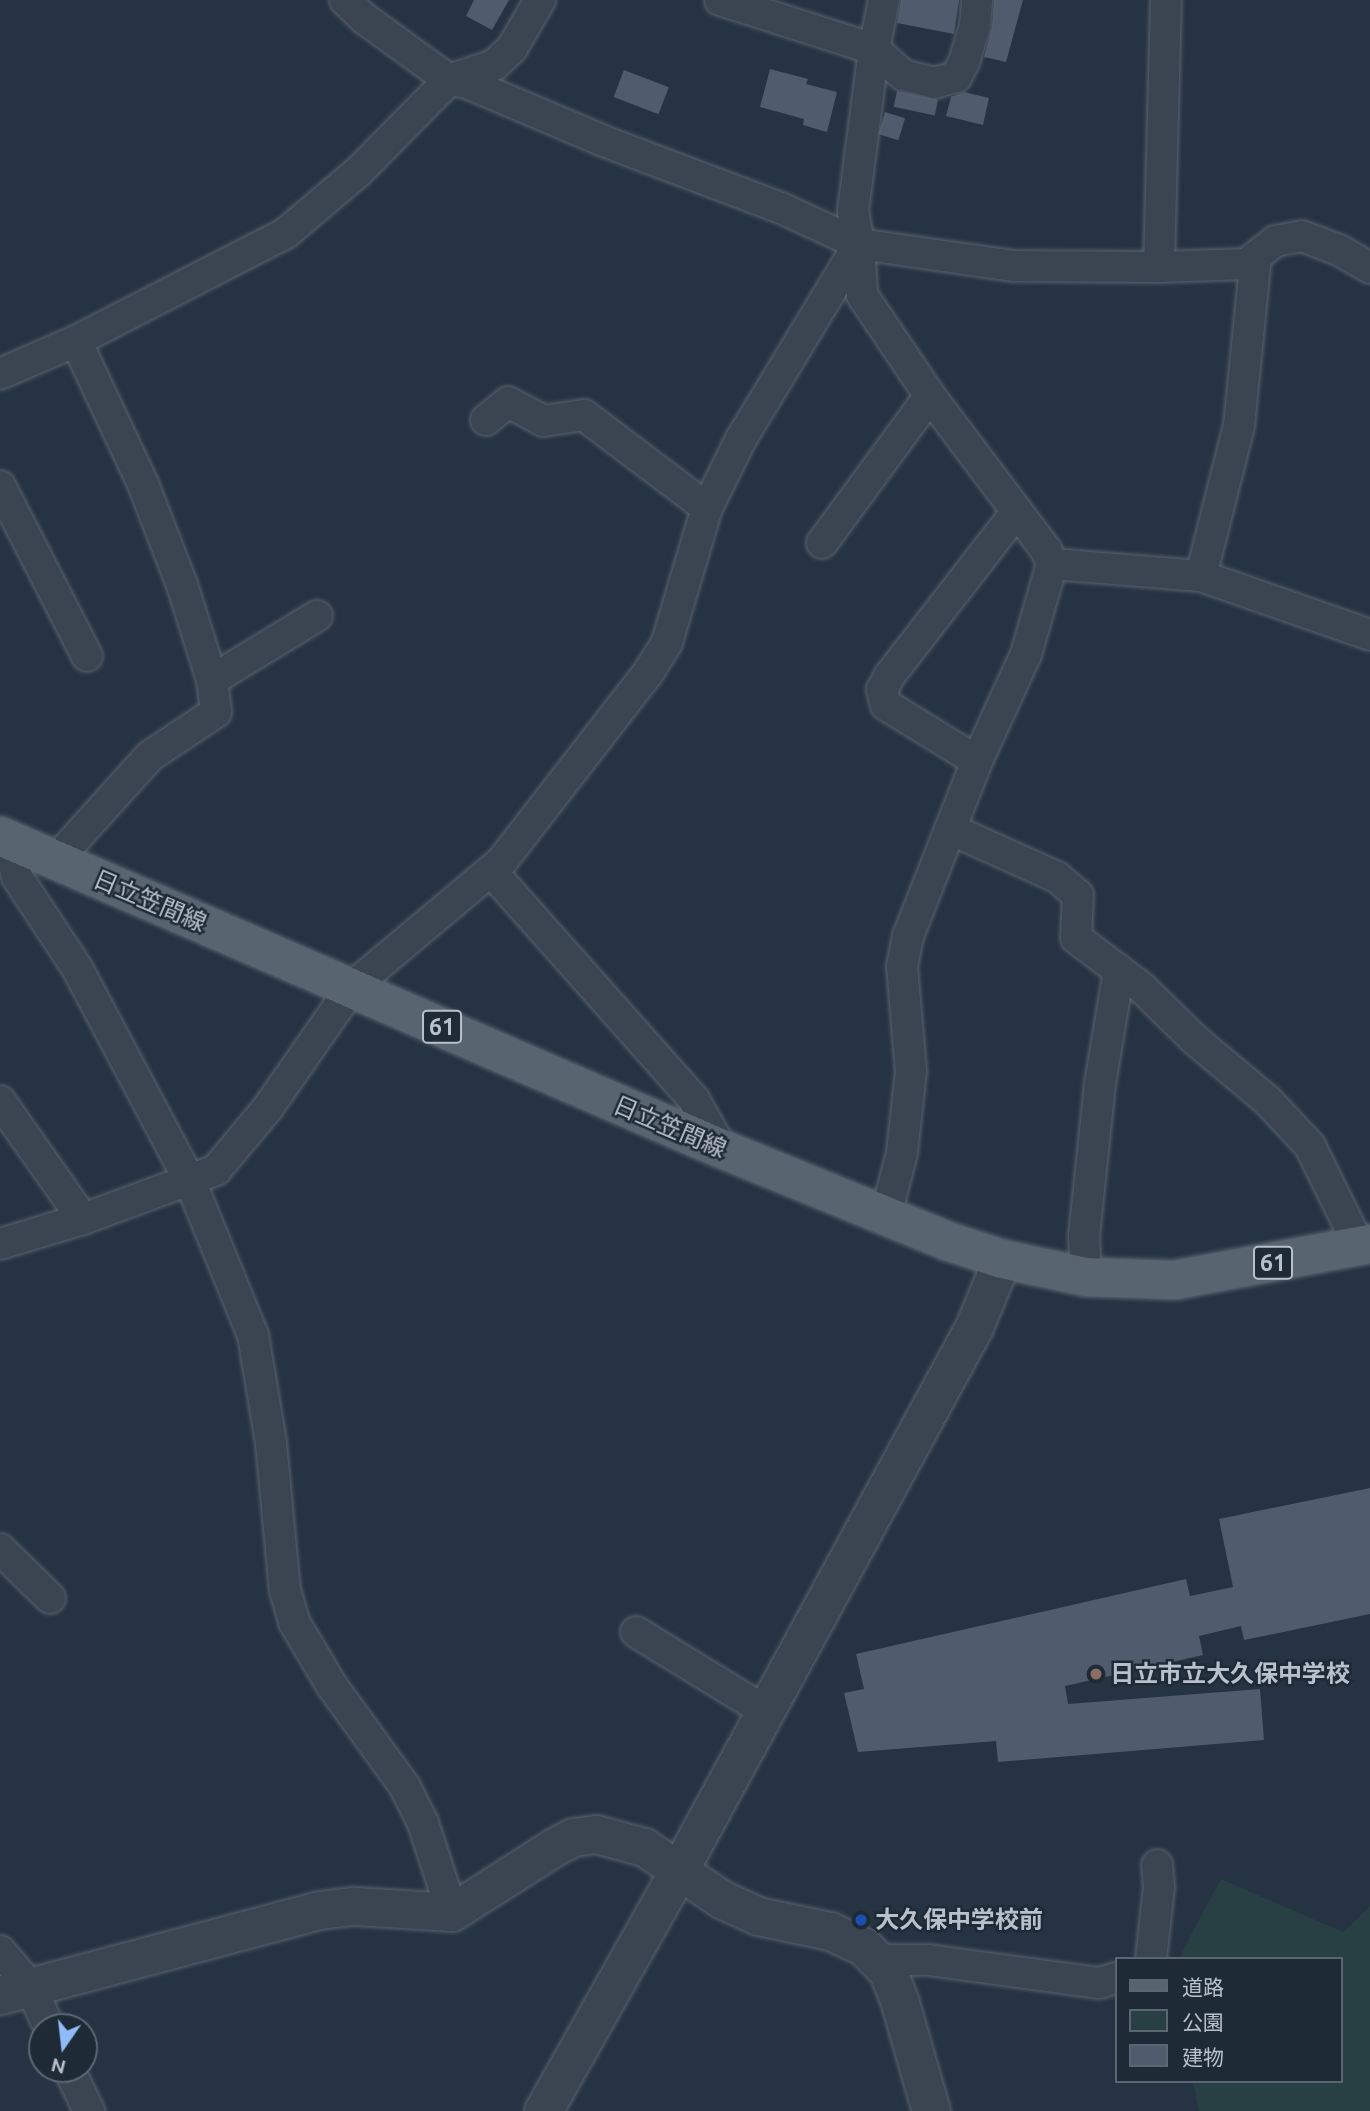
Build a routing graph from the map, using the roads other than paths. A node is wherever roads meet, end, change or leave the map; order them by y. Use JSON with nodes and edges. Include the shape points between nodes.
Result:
{"nodes":[{"id":1,"x":345,"y":0,"type":"edge"},
{"id":2,"x":540,"y":0,"type":"edge"},
{"id":3,"x":720,"y":0,"type":"edge"},
{"id":4,"x":884,"y":0,"type":"edge"},
{"id":5,"x":977,"y":0,"type":"edge"},
{"id":6,"x":1166,"y":0,"type":"edge"},
{"id":7,"x":874,"y":49,"type":"junction"},
{"id":8,"x":449,"y":80,"type":"junction"},
{"id":9,"x":859,"y":244,"type":"junction"},
{"id":10,"x":1256,"y":257,"type":"junction"},
{"id":11,"x":1159,"y":267,"type":"junction"},
{"id":12,"x":1370,"y":268,"type":"edge"},
{"id":13,"x":76,"y":341,"type":"junction"},
{"id":14,"x":0,"y":374,"type":"edge"},
{"id":15,"x":930,"y":396,"type":"junction"},
{"id":16,"x":486,"y":420,"type":"dead end"},
{"id":17,"x":0,"y":486,"type":"edge"},
{"id":18,"x":707,"y":508,"type":"junction"},
{"id":19,"x":1017,"y":511,"type":"junction"},
{"id":20,"x":822,"y":542,"type":"dead end"},
{"id":21,"x":1052,"y":564,"type":"junction"},
{"id":22,"x":1201,"y":576,"type":"junction"},
{"id":23,"x":317,"y":616,"type":"dead end"},
{"id":24,"x":1370,"y":635,"type":"edge"},
{"id":25,"x":87,"y":656,"type":"dead end"},
{"id":26,"x":212,"y":681,"type":"junction"},
{"id":27,"x":977,"y":761,"type":"junction"},
{"id":28,"x":950,"y":829,"type":"junction"},
{"id":29,"x":0,"y":836,"type":"edge"},
{"id":30,"x":0,"y":843,"type":"edge"},
{"id":31,"x":56,"y":860,"type":"junction"},
{"id":32,"x":491,"y":871,"type":"junction"},
{"id":33,"x":1119,"y":971,"type":"junction"},
{"id":34,"x":352,"y":987,"type":"junction"},
{"id":35,"x":0,"y":1101,"type":"edge"},
{"id":36,"x":722,"y":1149,"type":"junction"},
{"id":37,"x":190,"y":1181,"type":"junction"},
{"id":38,"x":886,"y":1214,"type":"junction"},
{"id":39,"x":83,"y":1219,"type":"junction"},
{"id":40,"x":0,"y":1244,"type":"edge"},
{"id":41,"x":1364,"y":1245,"type":"edge"},
{"id":42,"x":1002,"y":1259,"type":"junction"},
{"id":43,"x":1086,"y":1277,"type":"junction"},
{"id":44,"x":0,"y":1549,"type":"edge"},
{"id":45,"x":50,"y":1598,"type":"dead end"},
{"id":46,"x":636,"y":1632,"type":"dead end"},
{"id":47,"x":765,"y":1712,"type":"junction"},
{"id":48,"x":1157,"y":1866,"type":"dead end"},
{"id":49,"x":679,"y":1870,"type":"junction"},
{"id":50,"x":452,"y":1912,"type":"junction"},
{"id":51,"x":0,"y":1951,"type":"edge"},
{"id":52,"x":1151,"y":1957,"type":"edge"},
{"id":53,"x":877,"y":1960,"type":"junction"},
{"id":54,"x":1114,"y":1979,"type":"edge"},
{"id":55,"x":15,"y":1991,"type":"edge"},
{"id":56,"x":36,"y":2013,"type":"edge"},
{"id":57,"x":76,"y":2083,"type":"edge"},
{"id":58,"x":89,"y":2111,"type":"edge"},
{"id":59,"x":542,"y":2111,"type":"edge"},
{"id":60,"x":931,"y":2111,"type":"edge"}],
"edges":[{"from":1,"to":8,"type":"street"},
{"from":2,"to":8,"type":"street","via":[[512,48],[494,65]]},
{"from":3,"to":7,"type":"street"},
{"from":4,"to":7,"type":"street"},
{"from":5,"to":7,"type":"street","via":[[975,26],[956,77],[933,83],[903,75]]},
{"from":6,"to":11,"type":"street"},
{"from":7,"to":9,"type":"street","via":[[853,211]]},
{"from":8,"to":9,"type":"street","via":[[467,82],[601,140],[782,208]]},
{"from":8,"to":13,"type":"street","via":[[358,172],[286,233]]},
{"from":9,"to":11,"type":"street","via":[[1014,266]]},
{"from":9,"to":15,"type":"street","via":[[862,295]]},
{"from":9,"to":18,"type":"street","via":[[741,439]]},
{"from":10,"to":11,"type":"street","via":[[1246,264]]},
{"from":10,"to":12,"type":"street","via":[[1275,241],[1302,236]]},
{"from":10,"to":22,"type":"street","via":[[1239,426]]},
{"from":13,"to":14,"type":"street"},
{"from":13,"to":26,"type":"street","via":[[143,484]]},
{"from":15,"to":19,"type":"street"},
{"from":15,"to":20,"type":"street"},
{"from":16,"to":18,"type":"street","via":[[509,402],[543,421],[584,415]]},
{"from":17,"to":25,"type":"street"},
{"from":18,"to":32,"type":"street","via":[[667,642],[572,774]]},
{"from":19,"to":21,"type":"street"},
{"from":19,"to":27,"type":"street","via":[[882,690],[886,705]]},
{"from":21,"to":22,"type":"street"},
{"from":21,"to":27,"type":"street","via":[[1026,654]]},
{"from":22,"to":24,"type":"street"},
{"from":23,"to":26,"type":"street"},
{"from":26,"to":31,"type":"street","via":[[216,712],[150,756]]},
{"from":27,"to":28,"type":"street"},
{"from":28,"to":33,"type":"street","via":[[1057,877],[1078,895],[1076,938]]},
{"from":28,"to":38,"type":"street","via":[[908,936],[902,966],[911,1071],[902,1153]]},
{"from":29,"to":31,"type":"main road","name":"日立笠間線","number":"61"},
{"from":30,"to":37,"type":"street","via":[[77,968]]},
{"from":31,"to":34,"type":"main road","name":"日立笠間線","number":"61"},
{"from":32,"to":34,"type":"street"},
{"from":32,"to":36,"type":"street","via":[[694,1100]]},
{"from":33,"to":41,"type":"street","via":[[1259,1093],[1310,1146]]},
{"from":33,"to":43,"type":"street","via":[[1097,1112],[1084,1236]]},
{"from":34,"to":36,"type":"main road","name":"日立笠間線","number":"61"},
{"from":34,"to":37,"type":"street","via":[[216,1170]]},
{"from":35,"to":39,"type":"street"},
{"from":36,"to":38,"type":"main road","name":"日立笠間線","number":"61"},
{"from":37,"to":39,"type":"street"},
{"from":37,"to":50,"type":"street","via":[[253,1335],[271,1443],[285,1590],[294,1622],[326,1676],[405,1787]]},
{"from":38,"to":42,"type":"main road","name":"日立笠間線","number":"61"},
{"from":39,"to":40,"type":"street"},
{"from":41,"to":43,"type":"main road","name":"日立笠間線","number":"61","via":[[1175,1280]]},
{"from":42,"to":43,"type":"main road","name":"日立笠間線","number":"61"},
{"from":42,"to":47,"type":"street","via":[[974,1327]]},
{"from":44,"to":45,"type":"street"},
{"from":46,"to":47,"type":"street"},
{"from":47,"to":49,"type":"street"},
{"from":48,"to":52,"type":"street"},
{"from":49,"to":50,"type":"street","via":[[622,1839],[596,1834],[573,1837]]},
{"from":49,"to":53,"type":"street","via":[[721,1899],[758,1916],[830,1931],[864,1947]]},
{"from":49,"to":59,"type":"street"},
{"from":50,"to":55,"type":"street","via":[[365,1906],[320,1910]]},
{"from":51,"to":55,"type":"street"},
{"from":53,"to":54,"type":"street","via":[[928,1960],[1099,1983]]},
{"from":53,"to":60,"type":"street","via":[[887,1970],[900,2003]]},
{"from":55,"to":56,"type":"street"},
{"from":57,"to":58,"type":"street"}]}
